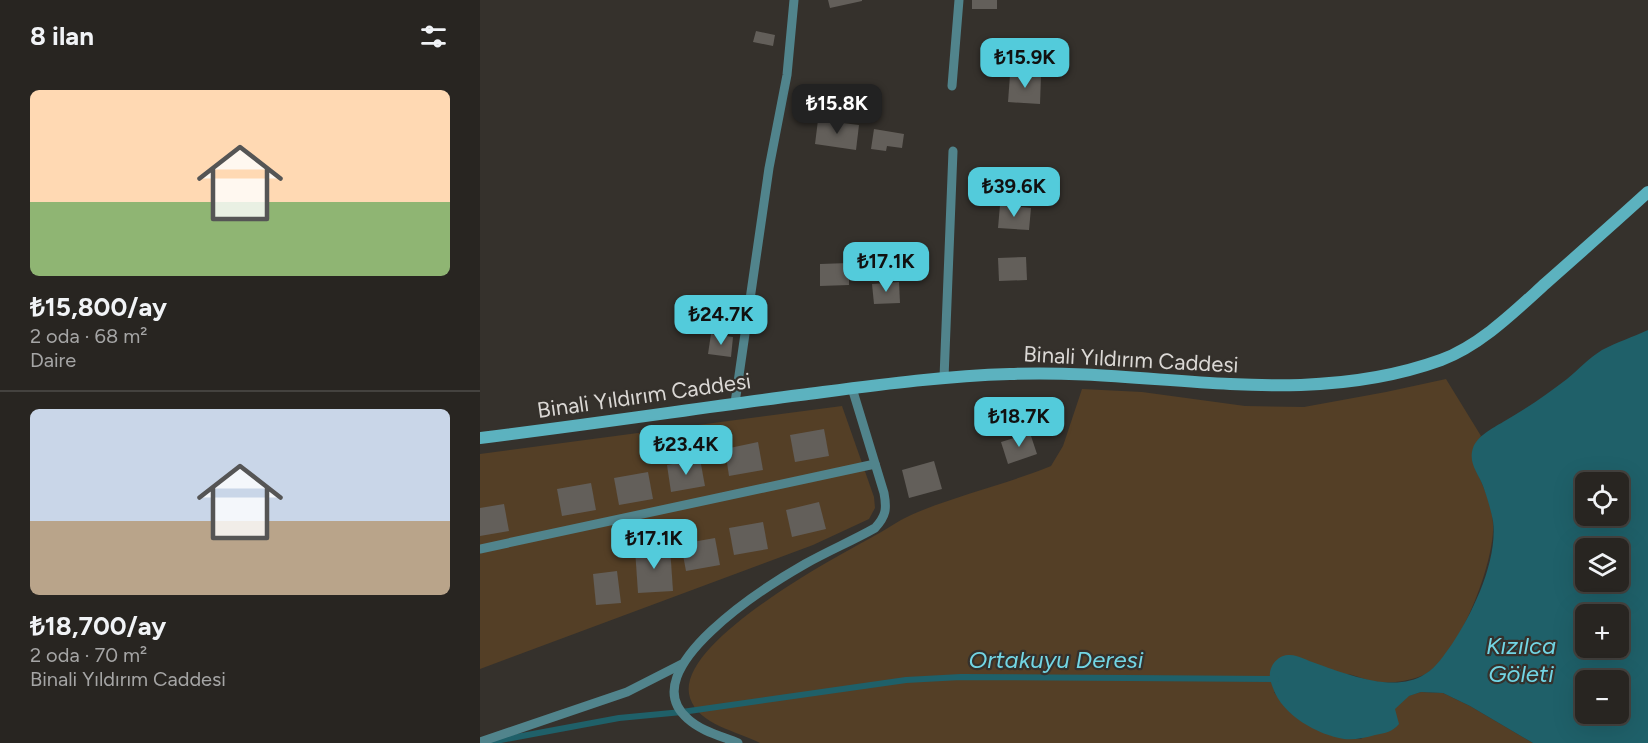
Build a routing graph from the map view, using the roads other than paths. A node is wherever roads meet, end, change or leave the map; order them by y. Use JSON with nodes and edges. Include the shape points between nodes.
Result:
{"nodes":[{"id":1,"x":794,"y":0,"type":"edge"},
{"id":2,"x":959,"y":0,"type":"edge"},
{"id":3,"x":952,"y":86,"type":"dead end"},
{"id":4,"x":952,"y":151,"type":"dead end"},
{"id":5,"x":1648,"y":192,"type":"edge"},
{"id":6,"x":944,"y":378,"type":"junction"},
{"id":7,"x":852,"y":388,"type":"junction"},
{"id":8,"x":735,"y":404,"type":"junction"},
{"id":9,"x":480,"y":438,"type":"edge"},
{"id":10,"x":875,"y":464,"type":"junction"},
{"id":11,"x":480,"y":549,"type":"edge"},
{"id":12,"x":682,"y":664,"type":"junction"},
{"id":13,"x":480,"y":742,"type":"edge"},
{"id":14,"x":738,"y":743,"type":"edge"}],
"edges":[{"from":1,"to":8,"type":"lane","via":[[787,75],[769,168]]},
{"from":2,"to":3,"type":"lane"},
{"from":4,"to":6,"type":"lane"},
{"from":5,"to":6,"type":"street","name":"Binali Yıldırım Caddesi","via":[[1479,339],[1445,358],[1408,371],[1359,381],[1269,387],[1080,373]]},
{"from":6,"to":7,"type":"street","name":"Binali Yıldırım Caddesi"},
{"from":7,"to":8,"type":"street","name":"Binali Yıldırım Caddesi"},
{"from":7,"to":10,"type":"lane"},
{"from":8,"to":9,"type":"street","name":"Binali Yıldırım Caddesi"},
{"from":10,"to":11,"type":"lane"},
{"from":10,"to":12,"type":"lane","via":[[886,509],[875,528],[777,581],[728,617],[695,646]]},
{"from":12,"to":13,"type":"lane","via":[[627,692]]},
{"from":12,"to":14,"type":"lane","via":[[675,679],[675,693],[687,719]]}]}
